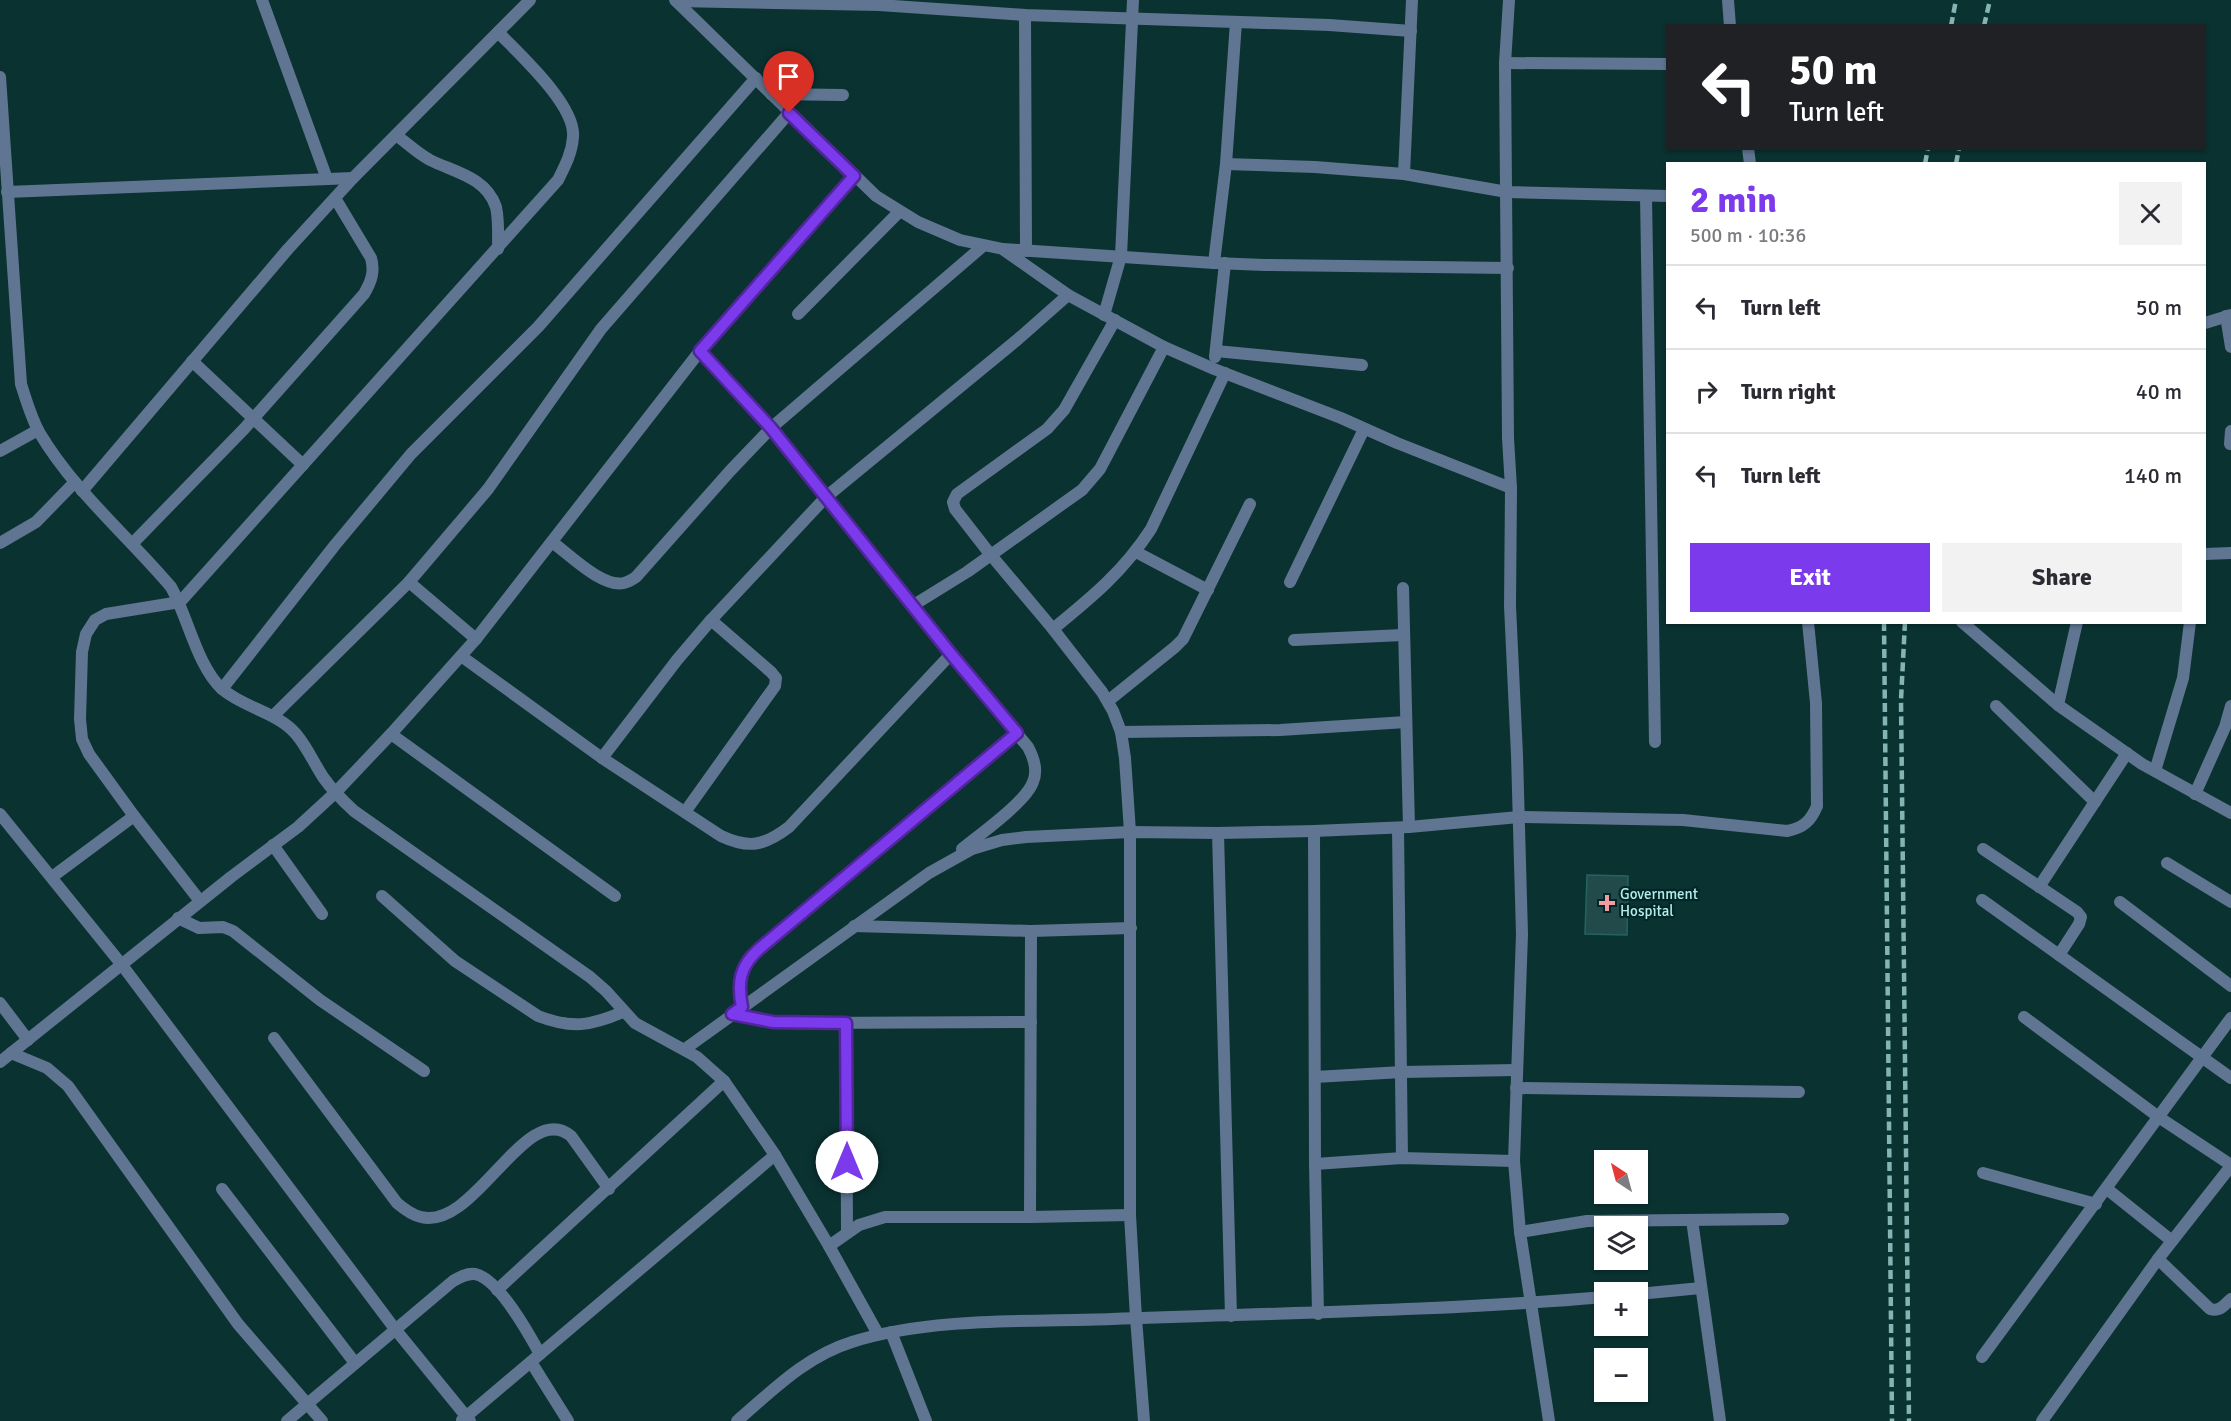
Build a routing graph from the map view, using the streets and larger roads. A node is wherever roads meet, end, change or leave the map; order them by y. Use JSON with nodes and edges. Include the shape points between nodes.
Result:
{"nodes":[{"id":1,"x":262,"y":0,"type":"edge"},
{"id":2,"x":530,"y":0,"type":"edge"},
{"id":3,"x":1133,"y":0,"type":"edge"},
{"id":4,"x":1412,"y":0,"type":"edge"},
{"id":5,"x":1509,"y":0,"type":"edge"},
{"id":6,"x":1728,"y":0,"type":"edge"},
{"id":7,"x":676,"y":1,"type":"edge"},
{"id":8,"x":1024,"y":15,"type":"junction"},
{"id":9,"x":1132,"y":19,"type":"junction"},
{"id":10,"x":1236,"y":22,"type":"junction"},
{"id":11,"x":1730,"y":24,"type":"edge"},
{"id":12,"x":1411,"y":31,"type":"junction"},
{"id":13,"x":498,"y":32,"type":"junction"},
{"id":14,"x":1505,"y":63,"type":"junction"},
{"id":15,"x":1666,"y":64,"type":"edge"},
{"id":16,"x":0,"y":77,"type":"edge"},
{"id":17,"x":756,"y":78,"type":"junction"},
{"id":18,"x":771,"y":94,"type":"junction"},
{"id":19,"x":843,"y":95,"type":"dead end"},
{"id":20,"x":789,"y":113,"type":"junction"},
{"id":21,"x":396,"y":135,"type":"junction"},
{"id":22,"x":1226,"y":164,"type":"junction"},
{"id":23,"x":1404,"y":174,"type":"junction"},
{"id":24,"x":854,"y":176,"type":"junction"},
{"id":25,"x":353,"y":178,"type":"junction"},
{"id":26,"x":327,"y":179,"type":"junction"},
{"id":27,"x":7,"y":192,"type":"junction"},
{"id":28,"x":1507,"y":192,"type":"junction"},
{"id":29,"x":1646,"y":195,"type":"junction"},
{"id":30,"x":1666,"y":196,"type":"edge"},
{"id":31,"x":335,"y":198,"type":"junction"},
{"id":32,"x":899,"y":212,"type":"junction"},
{"id":33,"x":4,"y":221,"type":"edge"},
{"id":34,"x":982,"y":246,"type":"junction"},
{"id":35,"x":498,"y":249,"type":"junction"},
{"id":36,"x":1003,"y":249,"type":"junction"},
{"id":37,"x":1026,"y":251,"type":"junction"},
{"id":38,"x":1121,"y":256,"type":"junction"},
{"id":39,"x":1220,"y":263,"type":"junction"},
{"id":40,"x":1508,"y":268,"type":"junction"},
{"id":41,"x":1068,"y":295,"type":"junction"},
{"id":42,"x":798,"y":314,"type":"dead end"},
{"id":43,"x":2229,"y":315,"type":"edge"},
{"id":44,"x":1109,"y":317,"type":"junction"},
{"id":45,"x":2206,"y":323,"type":"edge"},
{"id":46,"x":1164,"y":346,"type":"junction"},
{"id":47,"x":2231,"y":347,"type":"edge"},
{"id":48,"x":700,"y":351,"type":"junction"},
{"id":49,"x":1216,"y":351,"type":"junction"},
{"id":50,"x":192,"y":361,"type":"junction"},
{"id":51,"x":1362,"y":365,"type":"dead end"},
{"id":52,"x":1220,"y":371,"type":"junction"},
{"id":53,"x":253,"y":418,"type":"junction"},
{"id":54,"x":771,"y":428,"type":"junction"},
{"id":55,"x":1364,"y":429,"type":"junction"},
{"id":56,"x":38,"y":430,"type":"junction"},
{"id":57,"x":2231,"y":431,"type":"edge"},
{"id":58,"x":2230,"y":444,"type":"edge"},
{"id":59,"x":0,"y":451,"type":"edge"},
{"id":60,"x":303,"y":465,"type":"junction"},
{"id":61,"x":78,"y":486,"type":"junction"},
{"id":62,"x":1511,"y":488,"type":"junction"},
{"id":63,"x":826,"y":497,"type":"junction"},
{"id":64,"x":1250,"y":504,"type":"dead end"},
{"id":65,"x":552,"y":542,"type":"junction"},
{"id":66,"x":0,"y":543,"type":"edge"},
{"id":67,"x":132,"y":544,"type":"junction"},
{"id":68,"x":1136,"y":552,"type":"junction"},
{"id":69,"x":2231,"y":553,"type":"edge"},
{"id":70,"x":990,"y":554,"type":"junction"},
{"id":71,"x":2206,"y":554,"type":"edge"},
{"id":72,"x":410,"y":582,"type":"junction"},
{"id":73,"x":1290,"y":582,"type":"dead end"},
{"id":74,"x":1403,"y":588,"type":"dead end"},
{"id":75,"x":1208,"y":590,"type":"junction"},
{"id":76,"x":180,"y":602,"type":"junction"},
{"id":77,"x":912,"y":606,"type":"junction"},
{"id":78,"x":711,"y":620,"type":"junction"},
{"id":79,"x":1808,"y":624,"type":"edge"},
{"id":80,"x":1964,"y":624,"type":"edge"},
{"id":81,"x":2077,"y":624,"type":"edge"},
{"id":82,"x":2190,"y":624,"type":"edge"},
{"id":83,"x":1053,"y":629,"type":"junction"},
{"id":84,"x":1403,"y":635,"type":"junction"},
{"id":85,"x":476,"y":639,"type":"junction"},
{"id":86,"x":1294,"y":640,"type":"dead end"},
{"id":87,"x":951,"y":654,"type":"junction"},
{"id":88,"x":461,"y":656,"type":"junction"},
{"id":89,"x":222,"y":688,"type":"junction"},
{"id":90,"x":1108,"y":701,"type":"junction"},
{"id":91,"x":1996,"y":705,"type":"dead end"},
{"id":92,"x":2058,"y":705,"type":"junction"},
{"id":93,"x":2231,"y":706,"type":"edge"},
{"id":94,"x":273,"y":716,"type":"junction"},
{"id":95,"x":1406,"y":722,"type":"junction"},
{"id":96,"x":1120,"y":732,"type":"junction"},
{"id":97,"x":1017,"y":733,"type":"junction"},
{"id":98,"x":391,"y":734,"type":"junction"},
{"id":99,"x":1655,"y":742,"type":"dead end"},
{"id":100,"x":2127,"y":753,"type":"junction"},
{"id":101,"x":602,"y":758,"type":"junction"},
{"id":102,"x":2155,"y":771,"type":"junction"},
{"id":103,"x":335,"y":793,"type":"junction"},
{"id":104,"x":2195,"y":794,"type":"junction"},
{"id":105,"x":2095,"y":802,"type":"junction"},
{"id":106,"x":685,"y":812,"type":"junction"},
{"id":107,"x":2231,"y":813,"type":"edge"},
{"id":108,"x":0,"y":814,"type":"edge"},
{"id":109,"x":134,"y":816,"type":"junction"},
{"id":110,"x":1519,"y":817,"type":"junction"},
{"id":111,"x":1404,"y":827,"type":"junction"},
{"id":112,"x":1314,"y":831,"type":"junction"},
{"id":113,"x":1130,"y":832,"type":"junction"},
{"id":114,"x":1218,"y":833,"type":"junction"},
{"id":115,"x":273,"y":845,"type":"junction"},
{"id":116,"x":1983,"y":849,"type":"dead end"},
{"id":117,"x":951,"y":859,"type":"junction"},
{"id":118,"x":2167,"y":863,"type":"dead end"},
{"id":119,"x":52,"y":878,"type":"junction"},
{"id":120,"x":2039,"y":887,"type":"junction"},
{"id":121,"x":382,"y":896,"type":"dead end"},
{"id":122,"x":615,"y":896,"type":"dead end"},
{"id":123,"x":1982,"y":900,"type":"dead end"},
{"id":124,"x":200,"y":901,"type":"junction"},
{"id":125,"x":2120,"y":902,"type":"dead end"},
{"id":126,"x":2231,"y":902,"type":"edge"},
{"id":127,"x":322,"y":914,"type":"dead end"},
{"id":128,"x":178,"y":918,"type":"junction"},
{"id":129,"x":854,"y":926,"type":"junction"},
{"id":130,"x":1131,"y":927,"type":"junction"},
{"id":131,"x":1032,"y":931,"type":"junction"},
{"id":132,"x":2059,"y":955,"type":"junction"},
{"id":133,"x":122,"y":965,"type":"junction"},
{"id":134,"x":2231,"y":986,"type":"edge"},
{"id":135,"x":0,"y":1003,"type":"edge"},
{"id":136,"x":737,"y":1010,"type":"junction"},
{"id":137,"x":623,"y":1012,"type":"junction"},
{"id":138,"x":2024,"y":1017,"type":"dead end"},
{"id":139,"x":2231,"y":1018,"type":"edge"},
{"id":140,"x":1031,"y":1022,"type":"junction"},
{"id":141,"x":846,"y":1023,"type":"junction"},
{"id":142,"x":274,"y":1038,"type":"dead end"},
{"id":143,"x":27,"y":1040,"type":"junction"},
{"id":144,"x":685,"y":1049,"type":"junction"},
{"id":145,"x":11,"y":1053,"type":"junction"},
{"id":146,"x":2203,"y":1058,"type":"junction"},
{"id":147,"x":0,"y":1062,"type":"edge"},
{"id":148,"x":1516,"y":1070,"type":"junction"},
{"id":149,"x":424,"y":1071,"type":"dead end"},
{"id":150,"x":1402,"y":1072,"type":"junction"},
{"id":151,"x":1315,"y":1077,"type":"junction"},
{"id":152,"x":2231,"y":1078,"type":"edge"},
{"id":153,"x":724,"y":1081,"type":"junction"},
{"id":154,"x":1516,"y":1088,"type":"junction"},
{"id":155,"x":1799,"y":1092,"type":"dead end"},
{"id":156,"x":2160,"y":1118,"type":"junction"},
{"id":157,"x":775,"y":1155,"type":"junction"},
{"id":158,"x":1402,"y":1158,"type":"junction"},
{"id":159,"x":1514,"y":1161,"type":"junction"},
{"id":160,"x":1315,"y":1164,"type":"junction"},
{"id":161,"x":2231,"y":1165,"type":"edge"},
{"id":162,"x":1983,"y":1173,"type":"dead end"},
{"id":163,"x":222,"y":1189,"type":"dead end"},
{"id":164,"x":609,"y":1189,"type":"junction"},
{"id":165,"x":2107,"y":1189,"type":"junction"},
{"id":166,"x":2096,"y":1204,"type":"junction"},
{"id":167,"x":1131,"y":1215,"type":"junction"},
{"id":168,"x":1030,"y":1217,"type":"junction"},
{"id":169,"x":1783,"y":1219,"type":"dead end"},
{"id":170,"x":1692,"y":1220,"type":"junction"},
{"id":171,"x":847,"y":1232,"type":"junction"},
{"id":172,"x":1520,"y":1232,"type":"junction"},
{"id":173,"x":2172,"y":1241,"type":"junction"},
{"id":174,"x":829,"y":1246,"type":"junction"},
{"id":175,"x":2158,"y":1259,"type":"junction"},
{"id":176,"x":1701,"y":1288,"type":"junction"},
{"id":177,"x":497,"y":1290,"type":"junction"},
{"id":178,"x":1648,"y":1293,"type":"edge"},
{"id":179,"x":1594,"y":1298,"type":"edge"},
{"id":180,"x":2231,"y":1299,"type":"edge"},
{"id":181,"x":1531,"y":1303,"type":"junction"},
{"id":182,"x":1318,"y":1314,"type":"junction"},
{"id":183,"x":1231,"y":1316,"type":"junction"},
{"id":184,"x":1136,"y":1318,"type":"junction"},
{"id":185,"x":395,"y":1329,"type":"junction"},
{"id":186,"x":884,"y":1333,"type":"junction"},
{"id":187,"x":1982,"y":1357,"type":"dead end"},
{"id":188,"x":536,"y":1358,"type":"junction"},
{"id":189,"x":356,"y":1363,"type":"junction"},
{"id":190,"x":307,"y":1403,"type":"junction"},
{"id":191,"x":466,"y":1419,"type":"edge"},
{"id":192,"x":287,"y":1421,"type":"edge"},
{"id":193,"x":322,"y":1421,"type":"edge"},
{"id":194,"x":568,"y":1421,"type":"edge"},
{"id":195,"x":737,"y":1421,"type":"edge"},
{"id":196,"x":926,"y":1421,"type":"edge"},
{"id":197,"x":1144,"y":1421,"type":"edge"},
{"id":198,"x":1549,"y":1421,"type":"edge"},
{"id":199,"x":1720,"y":1421,"type":"edge"},
{"id":200,"x":2042,"y":1421,"type":"edge"}],
"edges":[{"from":1,"to":26,"type":"street"},
{"from":2,"to":13,"type":"street"},
{"from":3,"to":9,"type":"street"},
{"from":4,"to":12,"type":"street"},
{"from":5,"to":14,"type":"street"},
{"from":6,"to":11,"type":"street"},
{"from":7,"to":8,"type":"street","via":[[879,5]]},
{"from":7,"to":17,"type":"street"},
{"from":8,"to":9,"type":"street"},
{"from":8,"to":37,"type":"street"},
{"from":9,"to":10,"type":"street"},
{"from":9,"to":38,"type":"street"},
{"from":10,"to":12,"type":"street"},
{"from":10,"to":22,"type":"street"},
{"from":12,"to":23,"type":"street"},
{"from":13,"to":21,"type":"street"},
{"from":13,"to":35,"type":"street","via":[[551,89],[566,110],[574,134],[570,156],[558,180]]},
{"from":14,"to":15,"type":"street"},
{"from":14,"to":28,"type":"street"},
{"from":16,"to":27,"type":"street"},
{"from":17,"to":18,"type":"street"},
{"from":17,"to":89,"type":"street","via":[[538,327],[411,454]]},
{"from":18,"to":19,"type":"street"},
{"from":18,"to":20,"type":"street"},
{"from":20,"to":24,"type":"street"},
{"from":20,"to":72,"type":"street","via":[[601,329],[488,489]]},
{"from":21,"to":25,"type":"street"},
{"from":21,"to":35,"type":"street","via":[[429,159],[461,172],[486,189],[496,209]]},
{"from":22,"to":23,"type":"street"},
{"from":22,"to":39,"type":"street"},
{"from":23,"to":28,"type":"street"},
{"from":24,"to":32,"type":"street"},
{"from":24,"to":48,"type":"street"},
{"from":25,"to":26,"type":"street"},
{"from":25,"to":31,"type":"street"},
{"from":26,"to":27,"type":"street"},
{"from":27,"to":33,"type":"street"},
{"from":28,"to":29,"type":"street"},
{"from":28,"to":40,"type":"street"},
{"from":29,"to":30,"type":"street"},
{"from":29,"to":99,"type":"street"},
{"from":31,"to":50,"type":"street"},
{"from":31,"to":53,"type":"street","via":[[371,258],[370,283]]},
{"from":32,"to":34,"type":"street","via":[[940,233]]},
{"from":32,"to":42,"type":"street"},
{"from":33,"to":56,"type":"street","via":[[21,384]]},
{"from":34,"to":36,"type":"street"},
{"from":34,"to":54,"type":"street"},
{"from":35,"to":60,"type":"street"},
{"from":36,"to":37,"type":"street"},
{"from":36,"to":41,"type":"street"},
{"from":37,"to":38,"type":"street"},
{"from":38,"to":39,"type":"street"},
{"from":38,"to":44,"type":"street"},
{"from":39,"to":40,"type":"street"},
{"from":39,"to":49,"type":"street"},
{"from":40,"to":62,"type":"street"},
{"from":41,"to":44,"type":"street"},
{"from":41,"to":63,"type":"street"},
{"from":43,"to":45,"type":"street"},
{"from":43,"to":47,"type":"street"},
{"from":44,"to":46,"type":"street"},
{"from":44,"to":70,"type":"street","via":[[1065,410],[1047,429],[957,494],[955,509]]},
{"from":46,"to":52,"type":"street"},
{"from":46,"to":70,"type":"street","via":[[1092,479]]},
{"from":48,"to":54,"type":"street"},
{"from":48,"to":65,"type":"street"},
{"from":49,"to":51,"type":"street"},
{"from":49,"to":52,"type":"street"},
{"from":50,"to":53,"type":"street"},
{"from":50,"to":61,"type":"street"},
{"from":52,"to":55,"type":"street"},
{"from":52,"to":68,"type":"street","via":[[1160,511]]},
{"from":53,"to":60,"type":"street"},
{"from":53,"to":67,"type":"street"},
{"from":54,"to":63,"type":"street"},
{"from":54,"to":65,"type":"street","via":[[630,580],[611,583],[598,578]]},
{"from":55,"to":62,"type":"street"},
{"from":55,"to":73,"type":"street"},
{"from":56,"to":59,"type":"street"},
{"from":56,"to":61,"type":"street"},
{"from":57,"to":58,"type":"street"},
{"from":60,"to":76,"type":"street"},
{"from":61,"to":66,"type":"street","via":[[36,522]]},
{"from":61,"to":67,"type":"street"},
{"from":62,"to":110,"type":"street","via":[[1510,606]]},
{"from":63,"to":77,"type":"street"},
{"from":63,"to":78,"type":"street"},
{"from":64,"to":75,"type":"street"},
{"from":65,"to":85,"type":"street"},
{"from":67,"to":76,"type":"street"},
{"from":68,"to":75,"type":"street"},
{"from":68,"to":83,"type":"street","via":[[1117,575]]},
{"from":69,"to":71,"type":"street"},
{"from":70,"to":77,"type":"street"},
{"from":70,"to":83,"type":"street"},
{"from":72,"to":85,"type":"street"},
{"from":72,"to":94,"type":"street"},
{"from":74,"to":84,"type":"street"},
{"from":75,"to":90,"type":"street","via":[[1183,639]]},
{"from":76,"to":89,"type":"street","via":[[204,662]]},
{"from":76,"to":109,"type":"street","via":[[106,614],[95,620],[84,643],[82,739]]},
{"from":77,"to":87,"type":"street"},
{"from":78,"to":101,"type":"street"},
{"from":78,"to":106,"type":"street","via":[[771,672],[776,678],[775,686]]},
{"from":79,"to":110,"type":"street","via":[[1816,703],[1817,806],[1806,824],[1787,831],[1683,820]]},
{"from":80,"to":92,"type":"street"},
{"from":81,"to":92,"type":"street"},
{"from":82,"to":102,"type":"street","via":[[2183,678]]},
{"from":83,"to":90,"type":"street"},
{"from":84,"to":86,"type":"street"},
{"from":84,"to":95,"type":"street"},
{"from":85,"to":88,"type":"street"},
{"from":87,"to":97,"type":"street"},
{"from":87,"to":106,"type":"street","via":[[775,838],[738,844]]},
{"from":88,"to":98,"type":"street"},
{"from":88,"to":101,"type":"street"},
{"from":89,"to":94,"type":"street"},
{"from":90,"to":96,"type":"street"},
{"from":91,"to":105,"type":"street"},
{"from":92,"to":100,"type":"street"},
{"from":93,"to":104,"type":"street"},
{"from":94,"to":103,"type":"street","via":[[295,733]]},
{"from":95,"to":96,"type":"street","via":[[1280,730]]},
{"from":95,"to":111,"type":"street"},
{"from":96,"to":113,"type":"street"},
{"from":97,"to":117,"type":"street","via":[[1034,759],[1033,784],[1023,798]]},
{"from":97,"to":136,"type":"street","via":[[749,958],[742,968]]},
{"from":98,"to":103,"type":"street"},
{"from":98,"to":122,"type":"street"},
{"from":100,"to":102,"type":"street"},
{"from":100,"to":105,"type":"street"},
{"from":101,"to":106,"type":"street"},
{"from":102,"to":104,"type":"street"},
{"from":103,"to":115,"type":"street"},
{"from":103,"to":137,"type":"street","via":[[366,820],[590,977]]},
{"from":104,"to":107,"type":"street"},
{"from":105,"to":120,"type":"street"},
{"from":108,"to":119,"type":"street"},
{"from":109,"to":119,"type":"street"},
{"from":109,"to":124,"type":"street"},
{"from":110,"to":111,"type":"street"},
{"from":110,"to":148,"type":"street","via":[[1522,934]]},
{"from":111,"to":112,"type":"street"},
{"from":111,"to":150,"type":"street"},
{"from":112,"to":114,"type":"street"},
{"from":112,"to":151,"type":"street"},
{"from":113,"to":114,"type":"street"},
{"from":113,"to":117,"type":"street","via":[[1002,840]]},
{"from":113,"to":130,"type":"street"},
{"from":114,"to":183,"type":"street"},
{"from":115,"to":124,"type":"street"},
{"from":115,"to":127,"type":"street"},
{"from":116,"to":120,"type":"street"},
{"from":117,"to":129,"type":"street"},
{"from":118,"to":126,"type":"street"},
{"from":119,"to":133,"type":"street"},
{"from":120,"to":132,"type":"street","via":[[2081,917]]},
{"from":121,"to":137,"type":"street","via":[[455,961],[538,1016],[587,1025]]},
{"from":123,"to":132,"type":"street"},
{"from":124,"to":128,"type":"street"},
{"from":125,"to":134,"type":"street"},
{"from":128,"to":133,"type":"street"},
{"from":128,"to":149,"type":"street","via":[[199,928],[223,927],[233,931],[320,1000]]},
{"from":129,"to":131,"type":"street"},
{"from":129,"to":136,"type":"street"},
{"from":130,"to":131,"type":"street"},
{"from":130,"to":167,"type":"street"},
{"from":131,"to":140,"type":"street"},
{"from":132,"to":146,"type":"street"},
{"from":133,"to":143,"type":"street"},
{"from":133,"to":185,"type":"street"},
{"from":135,"to":143,"type":"street"},
{"from":136,"to":141,"type":"street","via":[[773,1022]]},
{"from":136,"to":144,"type":"street"},
{"from":137,"to":144,"type":"street","via":[[634,1023]]},
{"from":138,"to":156,"type":"street"},
{"from":139,"to":146,"type":"street"},
{"from":140,"to":141,"type":"street"},
{"from":140,"to":168,"type":"street"},
{"from":141,"to":171,"type":"street"},
{"from":142,"to":164,"type":"street","via":[[397,1203],[421,1218],[436,1218],[458,1208],[532,1136],[554,1127],[572,1136]]},
{"from":143,"to":145,"type":"street"},
{"from":144,"to":153,"type":"street"},
{"from":145,"to":147,"type":"street"},
{"from":145,"to":190,"type":"street","via":[[48,1068],[68,1086],[238,1324]]},
{"from":146,"to":152,"type":"street"},
{"from":146,"to":156,"type":"street"},
{"from":148,"to":150,"type":"street"},
{"from":148,"to":154,"type":"street"},
{"from":150,"to":151,"type":"street"},
{"from":150,"to":158,"type":"street"},
{"from":151,"to":160,"type":"street"},
{"from":153,"to":157,"type":"street"},
{"from":153,"to":164,"type":"street"},
{"from":154,"to":155,"type":"street"},
{"from":154,"to":159,"type":"street"},
{"from":156,"to":161,"type":"street"},
{"from":156,"to":165,"type":"street"},
{"from":157,"to":174,"type":"street"},
{"from":157,"to":188,"type":"street"},
{"from":158,"to":159,"type":"street"},
{"from":158,"to":160,"type":"street"},
{"from":159,"to":172,"type":"street"},
{"from":160,"to":182,"type":"street"},
{"from":161,"to":173,"type":"street"},
{"from":162,"to":166,"type":"street"},
{"from":163,"to":189,"type":"street"},
{"from":164,"to":177,"type":"street"},
{"from":165,"to":166,"type":"street"},
{"from":165,"to":173,"type":"street"},
{"from":166,"to":187,"type":"street"},
{"from":167,"to":168,"type":"street"},
{"from":167,"to":184,"type":"street"},
{"from":168,"to":171,"type":"street","via":[[892,1216]]},
{"from":169,"to":170,"type":"street"},
{"from":170,"to":172,"type":"street","via":[[1587,1221]]},
{"from":170,"to":176,"type":"street"},
{"from":171,"to":174,"type":"street"},
{"from":172,"to":181,"type":"street"},
{"from":173,"to":175,"type":"street"},
{"from":174,"to":186,"type":"street"},
{"from":175,"to":180,"type":"street","via":[[2210,1309],[2221,1309]]},
{"from":175,"to":200,"type":"street"},
{"from":176,"to":178,"type":"street"},
{"from":176,"to":199,"type":"street"},
{"from":177,"to":185,"type":"street","via":[[485,1277],[464,1275]]},
{"from":177,"to":188,"type":"street","via":[[517,1315]]},
{"from":179,"to":181,"type":"street"},
{"from":181,"to":182,"type":"street"},
{"from":181,"to":198,"type":"street"},
{"from":182,"to":183,"type":"street"},
{"from":183,"to":184,"type":"street"},
{"from":184,"to":186,"type":"street","via":[[971,1324]]},
{"from":184,"to":197,"type":"street"},
{"from":185,"to":189,"type":"street"},
{"from":185,"to":191,"type":"street"},
{"from":186,"to":195,"type":"street","via":[[823,1354],[798,1369]]},
{"from":186,"to":196,"type":"street"},
{"from":188,"to":191,"type":"street"},
{"from":188,"to":194,"type":"street"},
{"from":189,"to":190,"type":"street"},
{"from":190,"to":192,"type":"street"},
{"from":190,"to":193,"type":"street"}]}
